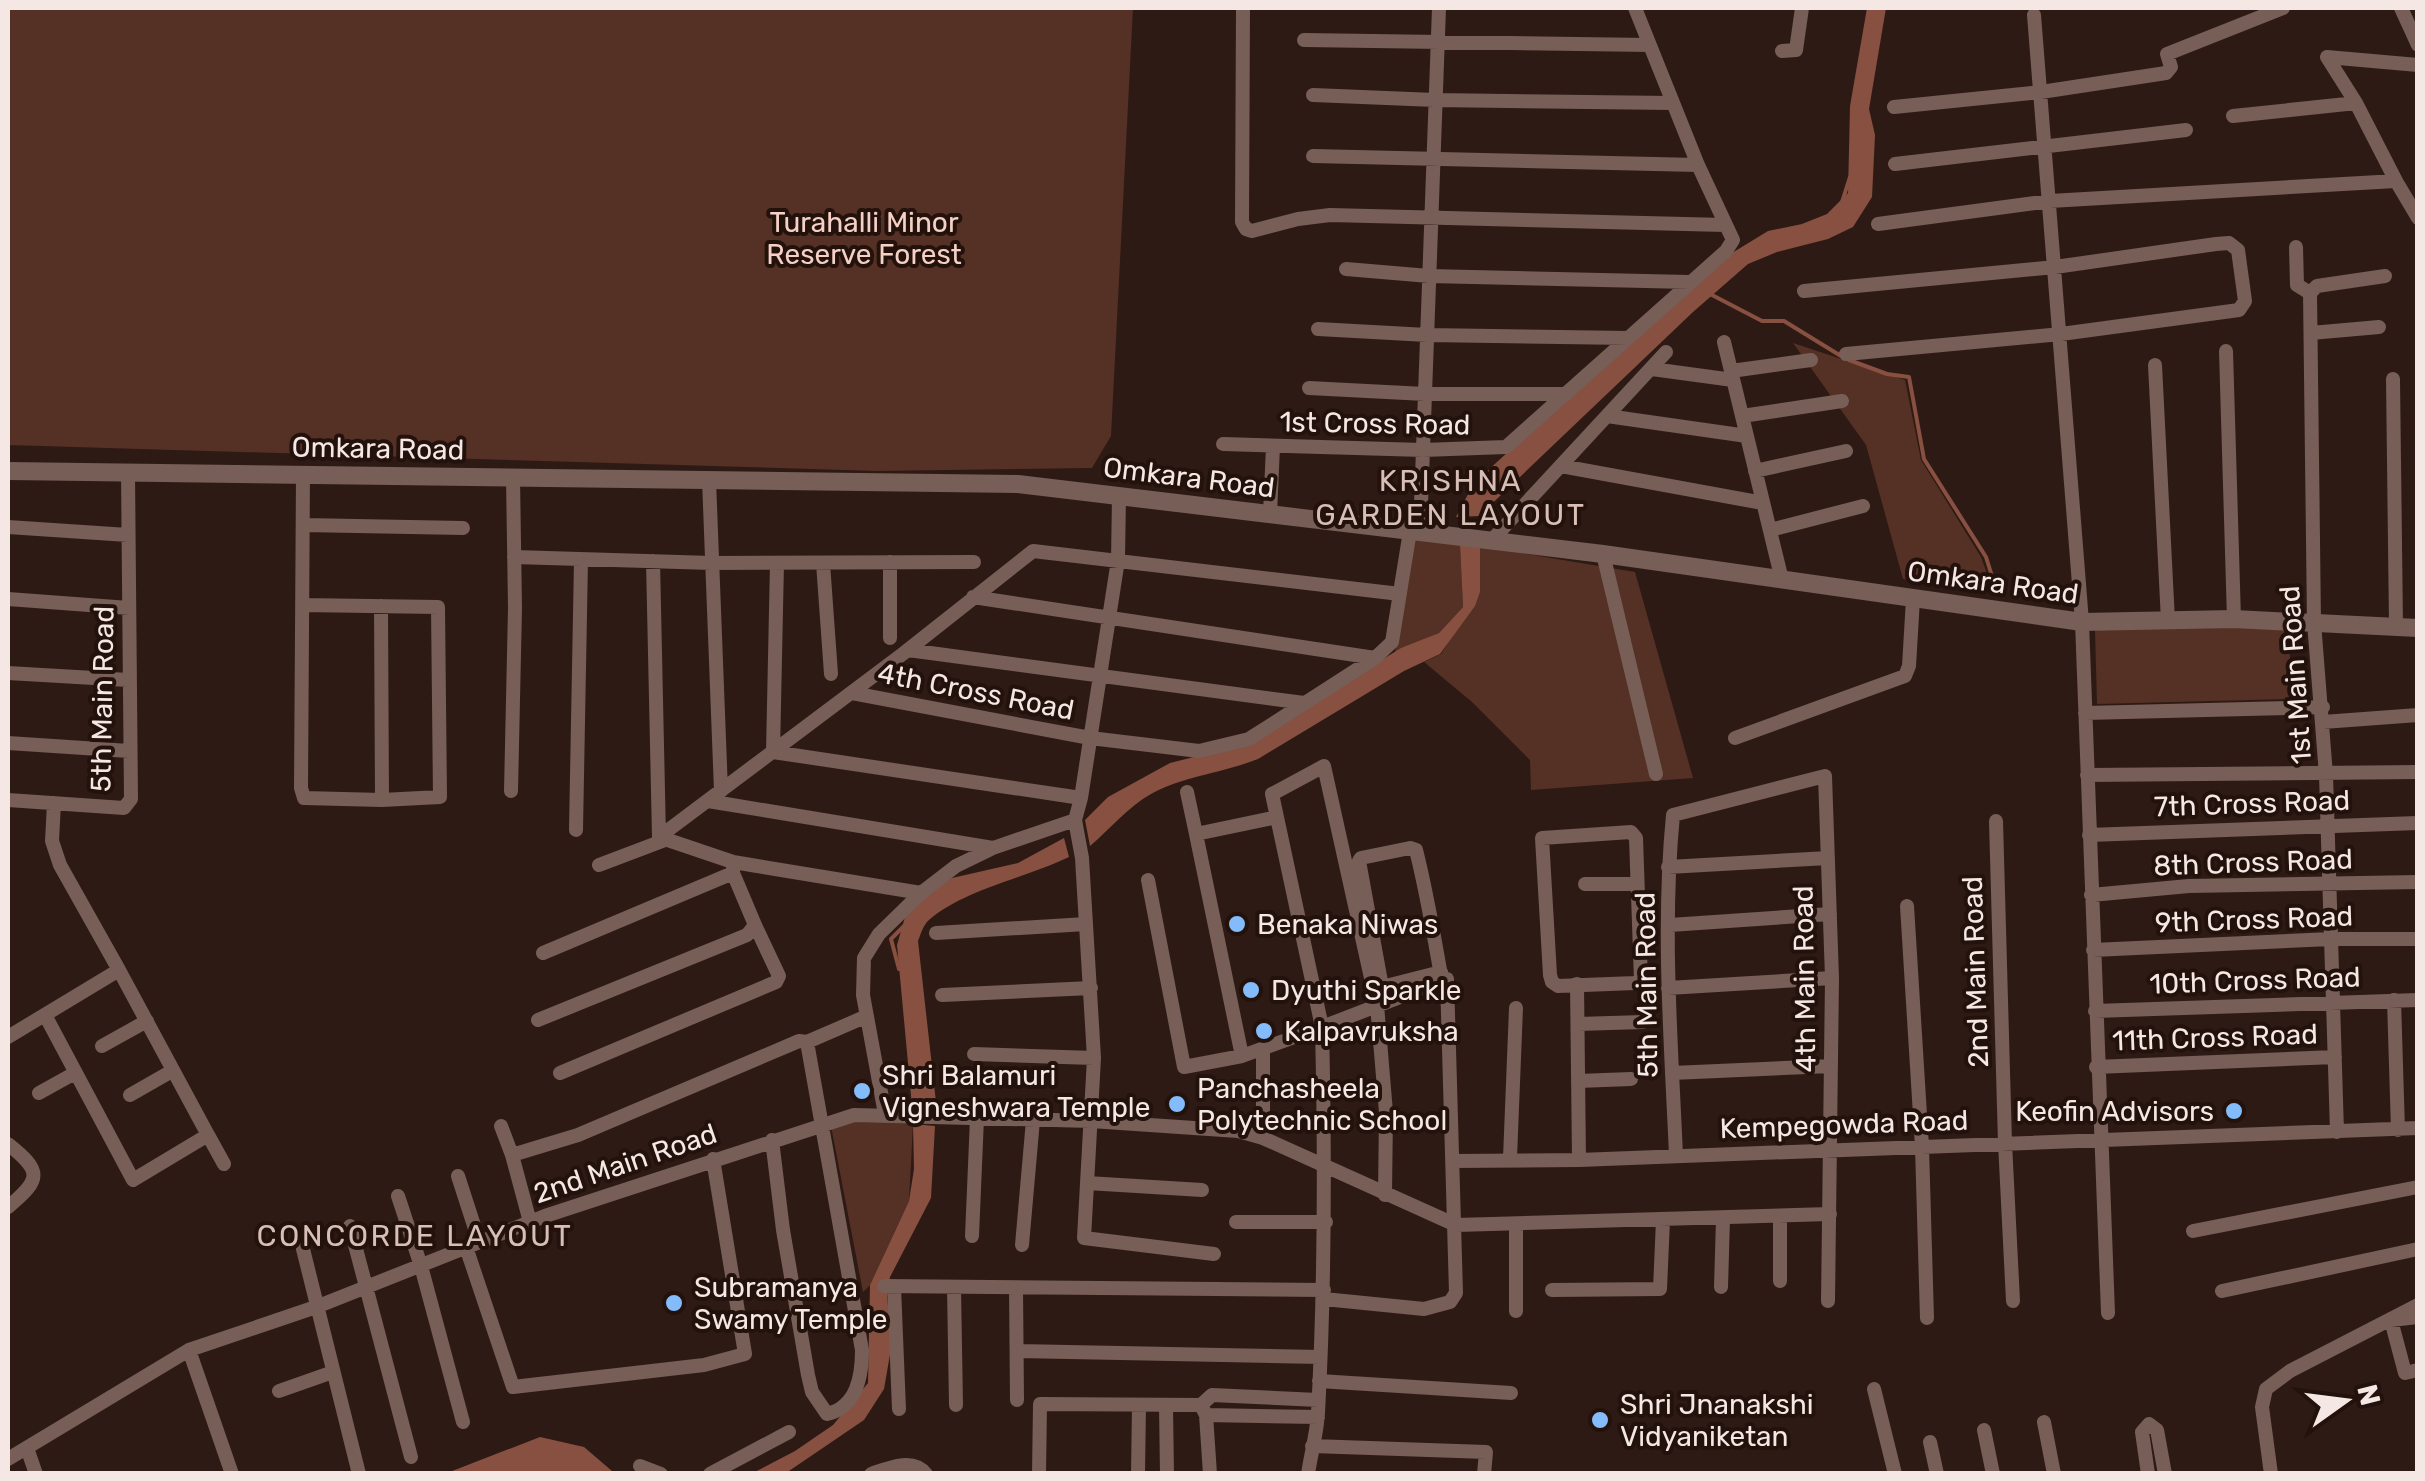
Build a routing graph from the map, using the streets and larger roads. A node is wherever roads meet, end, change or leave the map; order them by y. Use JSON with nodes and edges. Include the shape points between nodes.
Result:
{"nodes":[{"id":1,"x":1243,"y":8,"type":"edge"},
{"id":2,"x":1439,"y":8,"type":"edge"},
{"id":3,"x":1635,"y":8,"type":"edge"},
{"id":4,"x":1802,"y":8,"type":"edge"},
{"id":5,"x":2283,"y":8,"type":"edge"},
{"id":6,"x":2401,"y":8,"type":"edge"},
{"id":7,"x":2034,"y":14,"type":"dead end"},
{"id":8,"x":1304,"y":40,"type":"dead end"},
{"id":9,"x":1438,"y":42,"type":"junction"},
{"id":10,"x":2418,"y":45,"type":"edge"},
{"id":11,"x":1649,"y":46,"type":"junction"},
{"id":12,"x":1782,"y":51,"type":"dead end"},
{"id":13,"x":2418,"y":65,"type":"edge"},
{"id":14,"x":2041,"y":92,"type":"junction"},
{"id":15,"x":1314,"y":95,"type":"dead end"},
{"id":16,"x":1436,"y":100,"type":"junction"},
{"id":17,"x":1672,"y":103,"type":"junction"},
{"id":18,"x":2356,"y":103,"type":"junction"},
{"id":19,"x":1894,"y":107,"type":"dead end"},
{"id":20,"x":2233,"y":116,"type":"dead end"},
{"id":21,"x":2186,"y":130,"type":"dead end"},
{"id":22,"x":2045,"y":144,"type":"junction"},
{"id":23,"x":1313,"y":156,"type":"dead end"},
{"id":24,"x":1433,"y":161,"type":"junction"},
{"id":25,"x":1895,"y":164,"type":"dead end"},
{"id":26,"x":1698,"y":165,"type":"junction"},
{"id":27,"x":2396,"y":181,"type":"junction"},
{"id":28,"x":2050,"y":201,"type":"junction"},
{"id":29,"x":1431,"y":215,"type":"junction"},
{"id":30,"x":2418,"y":218,"type":"edge"},
{"id":31,"x":1878,"y":224,"type":"dead end"},
{"id":32,"x":1726,"y":225,"type":"junction"},
{"id":33,"x":2296,"y":248,"type":"dead end"},
{"id":34,"x":2055,"y":267,"type":"junction"},
{"id":35,"x":1346,"y":269,"type":"dead end"},
{"id":36,"x":1429,"y":276,"type":"junction"},
{"id":37,"x":2386,"y":276,"type":"dead end"},
{"id":38,"x":1689,"y":282,"type":"junction"},
{"id":39,"x":1804,"y":291,"type":"dead end"},
{"id":40,"x":2310,"y":294,"type":"junction"},
{"id":41,"x":2379,"y":327,"type":"dead end"},
{"id":42,"x":1318,"y":329,"type":"dead end"},
{"id":43,"x":2061,"y":334,"type":"junction"},
{"id":44,"x":2310,"y":334,"type":"junction"},
{"id":45,"x":1427,"y":335,"type":"junction"},
{"id":46,"x":1629,"y":338,"type":"junction"},
{"id":47,"x":1724,"y":342,"type":"dead end"},
{"id":48,"x":2226,"y":350,"type":"dead end"},
{"id":49,"x":1666,"y":352,"type":"dead end"},
{"id":50,"x":1846,"y":354,"type":"dead end"},
{"id":51,"x":1812,"y":360,"type":"dead end"},
{"id":52,"x":2155,"y":365,"type":"dead end"},
{"id":53,"x":1652,"y":368,"type":"junction"},
{"id":54,"x":1732,"y":375,"type":"junction"},
{"id":55,"x":2393,"y":379,"type":"dead end"},
{"id":56,"x":1309,"y":388,"type":"dead end"},
{"id":57,"x":1425,"y":394,"type":"junction"},
{"id":58,"x":1566,"y":394,"type":"junction"},
{"id":59,"x":1842,"y":401,"type":"dead end"},
{"id":60,"x":1607,"y":416,"type":"junction"},
{"id":61,"x":1742,"y":416,"type":"junction"},
{"id":62,"x":1747,"y":436,"type":"junction"},
{"id":63,"x":1223,"y":444,"type":"dead end"},
{"id":64,"x":1273,"y":446,"type":"junction"},
{"id":65,"x":1423,"y":450,"type":"junction"},
{"id":66,"x":1846,"y":452,"type":"dead end"},
{"id":67,"x":1561,"y":466,"type":"junction"},
{"id":68,"x":1755,"y":470,"type":"junction"},
{"id":69,"x":8,"y":471,"type":"edge"},
{"id":70,"x":128,"y":473,"type":"junction"},
{"id":71,"x":303,"y":475,"type":"junction"},
{"id":72,"x":513,"y":478,"type":"junction"},
{"id":73,"x":709,"y":480,"type":"junction"},
{"id":74,"x":1119,"y":496,"type":"junction"},
{"id":75,"x":1763,"y":503,"type":"junction"},
{"id":76,"x":1863,"y":506,"type":"dead end"},
{"id":77,"x":1270,"y":514,"type":"junction"},
{"id":78,"x":303,"y":526,"type":"junction"},
{"id":79,"x":8,"y":527,"type":"edge"},
{"id":80,"x":463,"y":528,"type":"dead end"},
{"id":81,"x":1770,"y":530,"type":"junction"},
{"id":82,"x":1415,"y":531,"type":"junction"},
{"id":83,"x":128,"y":536,"type":"junction"},
{"id":84,"x":1487,"y":540,"type":"junction"},
{"id":85,"x":1603,"y":554,"type":"junction"},
{"id":86,"x":514,"y":557,"type":"junction"},
{"id":87,"x":581,"y":560,"type":"junction"},
{"id":88,"x":1118,"y":560,"type":"junction"},
{"id":89,"x":653,"y":561,"type":"junction"},
{"id":90,"x":890,"y":562,"type":"junction"},
{"id":91,"x":974,"y":562,"type":"dead end"},
{"id":92,"x":712,"y":563,"type":"junction"},
{"id":93,"x":777,"y":563,"type":"junction"},
{"id":94,"x":823,"y":563,"type":"junction"},
{"id":95,"x":1782,"y":580,"type":"junction"},
{"id":96,"x":1400,"y":594,"type":"junction"},
{"id":97,"x":973,"y":597,"type":"junction"},
{"id":98,"x":1913,"y":599,"type":"junction"},
{"id":99,"x":8,"y":600,"type":"edge"},
{"id":100,"x":302,"y":605,"type":"junction"},
{"id":101,"x":381,"y":606,"type":"junction"},
{"id":102,"x":128,"y":608,"type":"junction"},
{"id":103,"x":1109,"y":618,"type":"junction"},
{"id":104,"x":2234,"y":619,"type":"junction"},
{"id":105,"x":2168,"y":621,"type":"junction"},
{"id":106,"x":2082,"y":622,"type":"junction"},
{"id":107,"x":2314,"y":622,"type":"junction"},
{"id":108,"x":2396,"y":624,"type":"junction"},
{"id":109,"x":2418,"y":628,"type":"edge"},
{"id":110,"x":890,"y":638,"type":"dead end"},
{"id":111,"x":908,"y":650,"type":"junction"},
{"id":112,"x":1375,"y":658,"type":"junction"},
{"id":113,"x":8,"y":673,"type":"edge"},
{"id":114,"x":831,"y":674,"type":"dead end"},
{"id":115,"x":1100,"y":676,"type":"junction"},
{"id":116,"x":128,"y":680,"type":"junction"},
{"id":117,"x":852,"y":692,"type":"junction"},
{"id":118,"x":1304,"y":703,"type":"junction"},
{"id":119,"x":2085,"y":713,"type":"junction"},
{"id":120,"x":2323,"y":715,"type":"junction"},
{"id":121,"x":2418,"y":715,"type":"edge"},
{"id":122,"x":1090,"y":738,"type":"junction"},
{"id":123,"x":1735,"y":738,"type":"dead end"},
{"id":124,"x":8,"y":743,"type":"edge"},
{"id":125,"x":128,"y":751,"type":"junction"},
{"id":126,"x":773,"y":752,"type":"junction"},
{"id":127,"x":2418,"y":772,"type":"edge"},
{"id":128,"x":1656,"y":774,"type":"dead end"},
{"id":129,"x":2087,"y":775,"type":"junction"},
{"id":130,"x":2326,"y":775,"type":"junction"},
{"id":131,"x":1825,"y":776,"type":"joint"},
{"id":132,"x":511,"y":791,"type":"dead end"},
{"id":133,"x":1187,"y":792,"type":"dead end"},
{"id":134,"x":714,"y":796,"type":"junction"},
{"id":135,"x":1081,"y":798,"type":"junction"},
{"id":136,"x":8,"y":800,"type":"edge"},
{"id":137,"x":382,"y":800,"type":"junction"},
{"id":138,"x":54,"y":803,"type":"junction"},
{"id":139,"x":1277,"y":817,"type":"junction"},
{"id":140,"x":1996,"y":820,"type":"dead end"},
{"id":141,"x":2418,"y":823,"type":"edge"},
{"id":142,"x":1075,"y":824,"type":"junction"},
{"id":143,"x":2327,"y":825,"type":"junction"},
{"id":144,"x":576,"y":830,"type":"dead end"},
{"id":145,"x":1196,"y":834,"type":"junction"},
{"id":146,"x":2089,"y":835,"type":"junction"},
{"id":147,"x":662,"y":839,"type":"junction"},
{"id":148,"x":994,"y":848,"type":"junction"},
{"id":149,"x":1828,"y":858,"type":"junction"},
{"id":150,"x":599,"y":866,"type":"dead end"},
{"id":151,"x":733,"y":867,"type":"junction"},
{"id":152,"x":1668,"y":868,"type":"junction"},
{"id":153,"x":1148,"y":880,"type":"dead end"},
{"id":154,"x":2418,"y":882,"type":"edge"},
{"id":155,"x":1586,"y":884,"type":"dead end"},
{"id":156,"x":1637,"y":884,"type":"junction"},
{"id":157,"x":2329,"y":885,"type":"junction"},
{"id":158,"x":921,"y":893,"type":"junction"},
{"id":159,"x":2091,"y":895,"type":"junction"},
{"id":160,"x":1906,"y":906,"type":"dead end"},
{"id":161,"x":1830,"y":914,"type":"junction"},
{"id":162,"x":1086,"y":924,"type":"junction"},
{"id":163,"x":755,"y":925,"type":"junction"},
{"id":164,"x":1670,"y":925,"type":"junction"},
{"id":165,"x":936,"y":933,"type":"dead end"},
{"id":166,"x":2331,"y":939,"type":"junction"},
{"id":167,"x":2418,"y":939,"type":"edge"},
{"id":168,"x":2092,"y":950,"type":"junction"},
{"id":169,"x":543,"y":953,"type":"dead end"},
{"id":170,"x":119,"y":970,"type":"junction"},
{"id":171,"x":1441,"y":976,"type":"junction"},
{"id":172,"x":1832,"y":978,"type":"junction"},
{"id":173,"x":1577,"y":984,"type":"junction"},
{"id":174,"x":1091,"y":988,"type":"junction"},
{"id":175,"x":1668,"y":988,"type":"junction"},
{"id":176,"x":942,"y":995,"type":"dead end"},
{"id":177,"x":2394,"y":1000,"type":"junction"},
{"id":178,"x":2418,"y":1000,"type":"edge"},
{"id":179,"x":2333,"y":1001,"type":"junction"},
{"id":180,"x":1377,"y":1006,"type":"junction"},
{"id":181,"x":1516,"y":1008,"type":"dead end"},
{"id":182,"x":2095,"y":1011,"type":"junction"},
{"id":183,"x":44,"y":1015,"type":"junction"},
{"id":184,"x":867,"y":1016,"type":"junction"},
{"id":185,"x":538,"y":1020,"type":"dead end"},
{"id":186,"x":147,"y":1022,"type":"junction"},
{"id":187,"x":1643,"y":1022,"type":"dead end"},
{"id":188,"x":1578,"y":1024,"type":"junction"},
{"id":189,"x":1322,"y":1027,"type":"junction"},
{"id":190,"x":8,"y":1037,"type":"edge"},
{"id":191,"x":807,"y":1042,"type":"junction"},
{"id":192,"x":102,"y":1046,"type":"dead end"},
{"id":193,"x":1263,"y":1048,"type":"junction"},
{"id":194,"x":974,"y":1054,"type":"dead end"},
{"id":195,"x":1242,"y":1056,"type":"junction"},
{"id":196,"x":2335,"y":1057,"type":"junction"},
{"id":197,"x":1094,"y":1058,"type":"junction"},
{"id":198,"x":1830,"y":1066,"type":"junction"},
{"id":199,"x":2096,"y":1067,"type":"junction"},
{"id":200,"x":172,"y":1071,"type":"junction"},
{"id":201,"x":75,"y":1073,"type":"junction"},
{"id":202,"x":560,"y":1073,"type":"dead end"},
{"id":203,"x":1672,"y":1073,"type":"junction"},
{"id":204,"x":1631,"y":1079,"type":"dead end"},
{"id":205,"x":1578,"y":1081,"type":"junction"},
{"id":206,"x":39,"y":1094,"type":"dead end"},
{"id":207,"x":130,"y":1096,"type":"dead end"},
{"id":208,"x":886,"y":1114,"type":"junction"},
{"id":209,"x":977,"y":1118,"type":"junction"},
{"id":210,"x":1033,"y":1120,"type":"junction"},
{"id":211,"x":1091,"y":1121,"type":"junction"},
{"id":212,"x":822,"y":1125,"type":"junction"},
{"id":213,"x":502,"y":1126,"type":"dead end"},
{"id":214,"x":2418,"y":1128,"type":"edge"},
{"id":215,"x":2398,"y":1130,"type":"junction"},
{"id":216,"x":2338,"y":1132,"type":"junction"},
{"id":217,"x":208,"y":1135,"type":"junction"},
{"id":218,"x":1263,"y":1138,"type":"junction"},
{"id":219,"x":2099,"y":1139,"type":"junction"},
{"id":220,"x":772,"y":1140,"type":"junction"},
{"id":221,"x":2005,"y":1143,"type":"junction"},
{"id":222,"x":8,"y":1144,"type":"edge"},
{"id":223,"x":1922,"y":1147,"type":"junction"},
{"id":224,"x":1832,"y":1148,"type":"junction"},
{"id":225,"x":512,"y":1155,"type":"junction"},
{"id":226,"x":1676,"y":1155,"type":"junction"},
{"id":227,"x":1510,"y":1158,"type":"junction"},
{"id":228,"x":713,"y":1159,"type":"junction"},
{"id":229,"x":1580,"y":1160,"type":"junction"},
{"id":230,"x":1452,"y":1161,"type":"junction"},
{"id":231,"x":224,"y":1164,"type":"dead end"},
{"id":232,"x":1325,"y":1167,"type":"junction"},
{"id":233,"x":458,"y":1176,"type":"dead end"},
{"id":234,"x":1087,"y":1183,"type":"junction"},
{"id":235,"x":2418,"y":1187,"type":"edge"},
{"id":236,"x":1202,"y":1190,"type":"dead end"},
{"id":237,"x":398,"y":1196,"type":"dead end"},
{"id":238,"x":1385,"y":1196,"type":"junction"},
{"id":239,"x":8,"y":1208,"type":"edge"},
{"id":240,"x":1830,"y":1214,"type":"junction"},
{"id":241,"x":1780,"y":1218,"type":"junction"},
{"id":242,"x":1723,"y":1219,"type":"junction"},
{"id":243,"x":1663,"y":1220,"type":"junction"},
{"id":244,"x":530,"y":1222,"type":"junction"},
{"id":245,"x":1236,"y":1222,"type":"dead end"},
{"id":246,"x":1326,"y":1222,"type":"junction"},
{"id":247,"x":1516,"y":1224,"type":"junction"},
{"id":248,"x":1456,"y":1225,"type":"junction"},
{"id":249,"x":350,"y":1226,"type":"dead end"},
{"id":250,"x":2193,"y":1232,"type":"dead end"},
{"id":251,"x":972,"y":1236,"type":"dead end"},
{"id":252,"x":473,"y":1244,"type":"junction"},
{"id":253,"x":1022,"y":1245,"type":"dead end"},
{"id":254,"x":303,"y":1248,"type":"dead end"},
{"id":255,"x":2418,"y":1249,"type":"edge"},
{"id":256,"x":1214,"y":1254,"type":"dead end"},
{"id":257,"x":421,"y":1266,"type":"junction"},
{"id":258,"x":1780,"y":1281,"type":"dead end"},
{"id":259,"x":366,"y":1287,"type":"junction"},
{"id":260,"x":954,"y":1287,"type":"junction"},
{"id":261,"x":1722,"y":1287,"type":"dead end"},
{"id":262,"x":1016,"y":1288,"type":"junction"},
{"id":263,"x":1552,"y":1290,"type":"dead end"},
{"id":264,"x":2222,"y":1291,"type":"dead end"},
{"id":265,"x":1324,"y":1295,"type":"junction"},
{"id":266,"x":1828,"y":1301,"type":"dead end"},
{"id":267,"x":2013,"y":1301,"type":"dead end"},
{"id":268,"x":2418,"y":1305,"type":"edge"},
{"id":269,"x":316,"y":1307,"type":"junction"},
{"id":270,"x":1516,"y":1311,"type":"dead end"},
{"id":271,"x":2108,"y":1313,"type":"dead end"},
{"id":272,"x":2418,"y":1317,"type":"edge"},
{"id":273,"x":1927,"y":1318,"type":"dead end"},
{"id":274,"x":2391,"y":1320,"type":"junction"},
{"id":275,"x":189,"y":1350,"type":"junction"},
{"id":276,"x":1018,"y":1350,"type":"junction"},
{"id":277,"x":1320,"y":1357,"type":"junction"},
{"id":278,"x":2418,"y":1370,"type":"edge"},
{"id":279,"x":333,"y":1372,"type":"junction"},
{"id":280,"x":1319,"y":1381,"type":"junction"},
{"id":281,"x":1874,"y":1389,"type":"dead end"},
{"id":282,"x":279,"y":1391,"type":"dead end"},
{"id":283,"x":1511,"y":1393,"type":"dead end"},
{"id":284,"x":1018,"y":1400,"type":"dead end"},
{"id":285,"x":1318,"y":1400,"type":"junction"},
{"id":286,"x":956,"y":1405,"type":"dead end"},
{"id":287,"x":1139,"y":1406,"type":"junction"},
{"id":288,"x":1166,"y":1406,"type":"junction"},
{"id":289,"x":900,"y":1410,"type":"dead end"},
{"id":290,"x":1204,"y":1410,"type":"junction"},
{"id":291,"x":1318,"y":1417,"type":"junction"},
{"id":292,"x":463,"y":1422,"type":"dead end"},
{"id":293,"x":2044,"y":1422,"type":"dead end"},
{"id":294,"x":1984,"y":1430,"type":"dead end"},
{"id":295,"x":789,"y":1432,"type":"dead end"},
{"id":296,"x":1930,"y":1442,"type":"dead end"},
{"id":297,"x":1312,"y":1446,"type":"junction"},
{"id":298,"x":27,"y":1448,"type":"junction"},
{"id":299,"x":411,"y":1457,"type":"dead end"},
{"id":300,"x":8,"y":1459,"type":"edge"},
{"id":301,"x":640,"y":1466,"type":"dead end"},
{"id":302,"x":730,"y":1469,"type":"edge"},
{"id":303,"x":36,"y":1474,"type":"edge"},
{"id":304,"x":232,"y":1474,"type":"edge"},
{"id":305,"x":359,"y":1474,"type":"edge"},
{"id":306,"x":662,"y":1474,"type":"edge"},
{"id":307,"x":710,"y":1474,"type":"edge"},
{"id":308,"x":871,"y":1474,"type":"edge"},
{"id":309,"x":926,"y":1474,"type":"edge"},
{"id":310,"x":1039,"y":1474,"type":"edge"},
{"id":311,"x":1138,"y":1474,"type":"edge"},
{"id":312,"x":1167,"y":1474,"type":"edge"},
{"id":313,"x":1210,"y":1474,"type":"edge"},
{"id":314,"x":1308,"y":1474,"type":"edge"},
{"id":315,"x":1484,"y":1474,"type":"edge"},
{"id":316,"x":1895,"y":1474,"type":"edge"},
{"id":317,"x":1937,"y":1474,"type":"edge"},
{"id":318,"x":1993,"y":1474,"type":"edge"},
{"id":319,"x":2054,"y":1474,"type":"edge"},
{"id":320,"x":2148,"y":1474,"type":"edge"},
{"id":321,"x":2166,"y":1474,"type":"edge"},
{"id":322,"x":2272,"y":1474,"type":"edge"}],
"edges":[{"from":1,"to":29,"type":"street","via":[[1246,229],[1311,216]]},
{"from":2,"to":9,"type":"street"},
{"from":3,"to":11,"type":"street"},
{"from":4,"to":12,"type":"street","via":[[1796,50]]},
{"from":5,"to":14,"type":"street","via":[[2167,54],[2166,73]]},
{"from":6,"to":10,"type":"street"},
{"from":7,"to":14,"type":"street"},
{"from":8,"to":9,"type":"street"},
{"from":9,"to":11,"type":"street"},
{"from":9,"to":16,"type":"street"},
{"from":11,"to":17,"type":"street"},
{"from":13,"to":18,"type":"street","via":[[2327,57]]},
{"from":14,"to":19,"type":"street"},
{"from":14,"to":22,"type":"street"},
{"from":15,"to":16,"type":"street"},
{"from":16,"to":17,"type":"street"},
{"from":16,"to":24,"type":"street"},
{"from":17,"to":26,"type":"street"},
{"from":18,"to":20,"type":"street"},
{"from":18,"to":27,"type":"street"},
{"from":21,"to":22,"type":"street"},
{"from":22,"to":25,"type":"street"},
{"from":22,"to":28,"type":"street"},
{"from":23,"to":24,"type":"street"},
{"from":24,"to":26,"type":"street"},
{"from":24,"to":29,"type":"street"},
{"from":26,"to":32,"type":"street"},
{"from":27,"to":28,"type":"street"},
{"from":27,"to":30,"type":"street"},
{"from":28,"to":31,"type":"street"},
{"from":28,"to":34,"type":"street"},
{"from":29,"to":32,"type":"street"},
{"from":29,"to":36,"type":"street"},
{"from":32,"to":38,"type":"street","name":"1st Cross Road","via":[[1733,240],[1726,251]]},
{"from":33,"to":40,"type":"street","name":"1st Main Road","via":[[2297,284]]},
{"from":34,"to":39,"type":"street"},
{"from":34,"to":43,"type":"street"},
{"from":34,"to":43,"type":"street","via":[[2229,243],[2238,250],[2244,301],[2239,310]]},
{"from":35,"to":36,"type":"street"},
{"from":36,"to":38,"type":"street"},
{"from":36,"to":45,"type":"street"},
{"from":37,"to":40,"type":"street","via":[[2317,286]]},
{"from":38,"to":46,"type":"street","name":"1st Cross Road"},
{"from":40,"to":44,"type":"street","name":"1st Main Road"},
{"from":41,"to":44,"type":"street"},
{"from":42,"to":45,"type":"street"},
{"from":43,"to":50,"type":"street"},
{"from":43,"to":106,"type":"street"},
{"from":44,"to":107,"type":"street","name":"1st Main Road"},
{"from":45,"to":46,"type":"street"},
{"from":45,"to":57,"type":"street"},
{"from":46,"to":58,"type":"street","name":"1st Cross Road"},
{"from":47,"to":54,"type":"street"},
{"from":48,"to":104,"type":"street"},
{"from":49,"to":53,"type":"street"},
{"from":51,"to":54,"type":"street"},
{"from":52,"to":105,"type":"street"},
{"from":53,"to":54,"type":"street"},
{"from":53,"to":60,"type":"street"},
{"from":54,"to":61,"type":"street"},
{"from":55,"to":108,"type":"street"},
{"from":56,"to":57,"type":"street"},
{"from":57,"to":58,"type":"street"},
{"from":57,"to":65,"type":"street"},
{"from":58,"to":65,"type":"street","name":"1st Cross Road","via":[[1506,447]]},
{"from":59,"to":61,"type":"street"},
{"from":60,"to":62,"type":"street"},
{"from":60,"to":67,"type":"street"},
{"from":61,"to":62,"type":"street"},
{"from":62,"to":68,"type":"street"},
{"from":63,"to":64,"type":"street","name":"1st Cross Road"},
{"from":64,"to":65,"type":"street","name":"1st Cross Road"},
{"from":64,"to":77,"type":"street"},
{"from":65,"to":82,"type":"street"},
{"from":66,"to":68,"type":"street"},
{"from":67,"to":75,"type":"street"},
{"from":67,"to":84,"type":"street"},
{"from":68,"to":75,"type":"street"},
{"from":69,"to":70,"type":"street","name":"Omkara Road"},
{"from":70,"to":71,"type":"street","name":"Omkara Road"},
{"from":70,"to":83,"type":"street","name":"5th Main Road"},
{"from":71,"to":72,"type":"street","name":"Omkara Road"},
{"from":71,"to":78,"type":"street"},
{"from":72,"to":73,"type":"street","name":"Omkara Road"},
{"from":72,"to":86,"type":"street"},
{"from":73,"to":74,"type":"street","name":"Omkara Road","via":[[1018,484]]},
{"from":73,"to":92,"type":"street"},
{"from":74,"to":77,"type":"street","name":"Omkara Road"},
{"from":74,"to":88,"type":"street"},
{"from":75,"to":81,"type":"street"},
{"from":76,"to":81,"type":"street"},
{"from":77,"to":82,"type":"street","name":"Omkara Road"},
{"from":78,"to":80,"type":"street"},
{"from":78,"to":100,"type":"street"},
{"from":79,"to":83,"type":"street"},
{"from":81,"to":95,"type":"street"},
{"from":82,"to":84,"type":"street","name":"Omkara Road"},
{"from":82,"to":96,"type":"street"},
{"from":83,"to":102,"type":"street","name":"5th Main Road"},
{"from":84,"to":85,"type":"street","name":"Omkara Road"},
{"from":85,"to":95,"type":"street","name":"Omkara Road"},
{"from":85,"to":128,"type":"street"},
{"from":86,"to":87,"type":"street"},
{"from":86,"to":132,"type":"street"},
{"from":87,"to":89,"type":"street"},
{"from":87,"to":144,"type":"street"},
{"from":88,"to":96,"type":"street"},
{"from":88,"to":97,"type":"street","via":[[1033,551]]},
{"from":88,"to":103,"type":"street"},
{"from":89,"to":92,"type":"street"},
{"from":89,"to":147,"type":"street"},
{"from":90,"to":91,"type":"street"},
{"from":90,"to":94,"type":"street"},
{"from":90,"to":110,"type":"street"},
{"from":92,"to":93,"type":"street"},
{"from":92,"to":134,"type":"street"},
{"from":93,"to":94,"type":"street"},
{"from":93,"to":126,"type":"street"},
{"from":94,"to":114,"type":"street"},
{"from":95,"to":98,"type":"street","name":"Omkara Road"},
{"from":96,"to":112,"type":"street","via":[[1392,642]]},
{"from":97,"to":103,"type":"street"},
{"from":97,"to":111,"type":"street"},
{"from":98,"to":106,"type":"street","name":"Omkara Road"},
{"from":98,"to":123,"type":"street","via":[[1905,676]]},
{"from":99,"to":102,"type":"street"},
{"from":100,"to":101,"type":"street"},
{"from":100,"to":137,"type":"street","via":[[304,798]]},
{"from":101,"to":137,"type":"street"},
{"from":101,"to":137,"type":"street","via":[[438,606],[440,796]]},
{"from":102,"to":116,"type":"street","name":"5th Main Road"},
{"from":103,"to":112,"type":"street"},
{"from":103,"to":115,"type":"street"},
{"from":104,"to":105,"type":"street","name":"Omkara Road"},
{"from":104,"to":107,"type":"street","name":"Omkara Road"},
{"from":105,"to":106,"type":"street","name":"Omkara Road"},
{"from":106,"to":119,"type":"street"},
{"from":107,"to":108,"type":"street","name":"Omkara Road"},
{"from":107,"to":120,"type":"street","name":"1st Main Road"},
{"from":108,"to":109,"type":"street","name":"Omkara Road"},
{"from":111,"to":115,"type":"street"},
{"from":111,"to":117,"type":"street"},
{"from":112,"to":118,"type":"street","name":"4th Cross Road"},
{"from":113,"to":116,"type":"street"},
{"from":115,"to":118,"type":"street"},
{"from":115,"to":122,"type":"street"},
{"from":116,"to":125,"type":"street","name":"5th Main Road"},
{"from":117,"to":122,"type":"street","name":"4th Cross Road"},
{"from":117,"to":126,"type":"street"},
{"from":118,"to":122,"type":"street","name":"4th Cross Road","via":[[1249,739],[1199,751]]},
{"from":119,"to":120,"type":"street"},
{"from":119,"to":129,"type":"street"},
{"from":120,"to":121,"type":"street"},
{"from":120,"to":130,"type":"street","name":"1st Main Road"},
{"from":122,"to":135,"type":"street"},
{"from":124,"to":125,"type":"street"},
{"from":125,"to":138,"type":"street","name":"5th Main Road","via":[[132,800],[124,808]]},
{"from":126,"to":134,"type":"street"},
{"from":126,"to":135,"type":"street"},
{"from":127,"to":130,"type":"street"},
{"from":129,"to":130,"type":"street"},
{"from":129,"to":146,"type":"street"},
{"from":130,"to":143,"type":"street","name":"1st Main Road"},
{"from":131,"to":149,"type":"street","name":"4th Main Road"},
{"from":131,"to":152,"type":"street","name":"5th Main Road","via":[[1673,815]]},
{"from":133,"to":145,"type":"street"},
{"from":134,"to":147,"type":"street"},
{"from":134,"to":148,"type":"street"},
{"from":135,"to":142,"type":"street"},
{"from":136,"to":138,"type":"street","name":"5th Main Road"},
{"from":138,"to":170,"type":"street","via":[[52,840],[60,865]]},
{"from":139,"to":145,"type":"street"},
{"from":139,"to":180,"type":"street","via":[[1272,794],[1324,766]]},
{"from":139,"to":189,"type":"street"},
{"from":140,"to":221,"type":"street","name":"2nd Main Road"},
{"from":141,"to":143,"type":"street","name":"7th Cross Road"},
{"from":142,"to":148,"type":"street"},
{"from":142,"to":162,"type":"street"},
{"from":143,"to":146,"type":"street","name":"7th Cross Road"},
{"from":143,"to":157,"type":"street","name":"1st Main Road"},
{"from":145,"to":195,"type":"street"},
{"from":146,"to":159,"type":"street"},
{"from":147,"to":150,"type":"street"},
{"from":147,"to":151,"type":"street"},
{"from":148,"to":158,"type":"street"},
{"from":149,"to":152,"type":"street"},
{"from":149,"to":161,"type":"street","name":"4th Main Road"},
{"from":151,"to":158,"type":"street"},
{"from":151,"to":163,"type":"street"},
{"from":151,"to":169,"type":"street"},
{"from":152,"to":164,"type":"street","name":"5th Main Road"},
{"from":153,"to":195,"type":"street","via":[[1184,1067]]},
{"from":154,"to":157,"type":"street","name":"8th Cross Road"},
{"from":155,"to":156,"type":"street"},
{"from":156,"to":173,"type":"street","via":[[1640,980]]},
{"from":156,"to":173,"type":"street","via":[[1634,832],[1542,838],[1550,975],[1558,986]]},
{"from":157,"to":159,"type":"street","name":"8th Cross Road"},
{"from":157,"to":166,"type":"street","name":"1st Main Road"},
{"from":158,"to":184,"type":"street","via":[[864,958]]},
{"from":159,"to":168,"type":"street"},
{"from":160,"to":223,"type":"street"},
{"from":161,"to":164,"type":"street"},
{"from":161,"to":172,"type":"street","name":"4th Main Road"},
{"from":162,"to":165,"type":"street"},
{"from":162,"to":174,"type":"street"},
{"from":163,"to":185,"type":"street","via":[[747,935]]},
{"from":163,"to":202,"type":"street","via":[[776,982]]},
{"from":164,"to":175,"type":"street","name":"5th Main Road"},
{"from":166,"to":167,"type":"street","name":"9th Cross Road"},
{"from":166,"to":168,"type":"street","name":"9th Cross Road"},
{"from":166,"to":179,"type":"street","name":"1st Main Road"},
{"from":168,"to":182,"type":"street"},
{"from":170,"to":183,"type":"street"},
{"from":170,"to":186,"type":"street"},
{"from":171,"to":171,"type":"street","via":[[1416,850],[1362,858],[1382,986]]},
{"from":171,"to":180,"type":"street"},
{"from":171,"to":230,"type":"street","via":[[1447,978]]},
{"from":172,"to":175,"type":"street"},
{"from":172,"to":198,"type":"street","name":"4th Main Road"},
{"from":173,"to":188,"type":"street"},
{"from":174,"to":176,"type":"street"},
{"from":174,"to":197,"type":"street"},
{"from":175,"to":203,"type":"street","name":"5th Main Road"},
{"from":177,"to":178,"type":"street","name":"10th Cross Road"},
{"from":177,"to":179,"type":"street","name":"10th Cross Road"},
{"from":177,"to":215,"type":"street"},
{"from":179,"to":182,"type":"street","name":"10th Cross Road"},
{"from":179,"to":196,"type":"street","name":"1st Main Road"},
{"from":180,"to":189,"type":"street"},
{"from":180,"to":238,"type":"street"},
{"from":181,"to":227,"type":"street"},
{"from":182,"to":199,"type":"street"},
{"from":183,"to":190,"type":"street"},
{"from":183,"to":201,"type":"street"},
{"from":184,"to":191,"type":"street"},
{"from":184,"to":208,"type":"street"},
{"from":186,"to":192,"type":"street"},
{"from":186,"to":200,"type":"street"},
{"from":187,"to":188,"type":"street"},
{"from":188,"to":205,"type":"street"},
{"from":189,"to":193,"type":"street"},
{"from":189,"to":232,"type":"street"},
{"from":191,"to":212,"type":"street"},
{"from":191,"to":225,"type":"street"},
{"from":193,"to":195,"type":"street"},
{"from":193,"to":218,"type":"street"},
{"from":194,"to":197,"type":"street"},
{"from":196,"to":199,"type":"street","name":"11th Cross Road"},
{"from":196,"to":216,"type":"street","name":"1st Main Road"},
{"from":197,"to":211,"type":"street"},
{"from":198,"to":203,"type":"street"},
{"from":198,"to":224,"type":"street","name":"4th Main Road"},
{"from":199,"to":219,"type":"street"},
{"from":200,"to":207,"type":"street"},
{"from":200,"to":217,"type":"street"},
{"from":201,"to":206,"type":"street"},
{"from":201,"to":217,"type":"street","via":[[133,1180]]},
{"from":203,"to":226,"type":"street","name":"5th Main Road"},
{"from":204,"to":205,"type":"street"},
{"from":205,"to":229,"type":"street"},
{"from":208,"to":209,"type":"street","name":"2nd Main Road"},
{"from":208,"to":212,"type":"street","name":"2nd Main Road","via":[[854,1114]]},
{"from":209,"to":210,"type":"street","name":"2nd Main Road"},
{"from":209,"to":251,"type":"street"},
{"from":210,"to":211,"type":"street","name":"2nd Main Road"},
{"from":210,"to":253,"type":"street"},
{"from":211,"to":218,"type":"street","name":"2nd Main Road"},
{"from":211,"to":234,"type":"street"},
{"from":212,"to":220,"type":"street","name":"2nd Main Road"},
{"from":212,"to":220,"type":"street","via":[[862,1350],[861,1382],[828,1414],[808,1375]]},
{"from":213,"to":225,"type":"street"},
{"from":214,"to":215,"type":"street","name":"Kempegowda Road"},
{"from":215,"to":216,"type":"street","name":"Kempegowda Road"},
{"from":216,"to":219,"type":"street","name":"Kempegowda Road"},
{"from":217,"to":231,"type":"street"},
{"from":218,"to":232,"type":"street","name":"2nd Main Road"},
{"from":219,"to":221,"type":"street","name":"Kempegowda Road"},
{"from":219,"to":271,"type":"street"},
{"from":220,"to":228,"type":"street","name":"2nd Main Road"},
{"from":221,"to":223,"type":"street","name":"Kempegowda Road"},
{"from":221,"to":267,"type":"street","name":"2nd Main Road"},
{"from":222,"to":239,"type":"street","via":[[34,1170],[29,1190]]},
{"from":223,"to":224,"type":"street","name":"Kempegowda Road"},
{"from":223,"to":273,"type":"street"},
{"from":224,"to":226,"type":"street","name":"Kempegowda Road"},
{"from":224,"to":240,"type":"street","name":"4th Main Road"},
{"from":225,"to":244,"type":"street"},
{"from":226,"to":229,"type":"street","name":"Kempegowda Road"},
{"from":227,"to":229,"type":"street","name":"Kempegowda Road"},
{"from":227,"to":230,"type":"street","name":"Kempegowda Road"},
{"from":228,"to":244,"type":"street","name":"2nd Main Road"},
{"from":228,"to":252,"type":"street","via":[[745,1354],[704,1365],[513,1387]]},
{"from":230,"to":248,"type":"street"},
{"from":232,"to":238,"type":"street","name":"2nd Main Road"},
{"from":232,"to":246,"type":"street"},
{"from":233,"to":252,"type":"street"},
{"from":234,"to":236,"type":"street"},
{"from":234,"to":256,"type":"street","via":[[1084,1238]]},
{"from":235,"to":250,"type":"street"},
{"from":237,"to":257,"type":"street"},
{"from":238,"to":248,"type":"street","name":"2nd Main Road"},
{"from":240,"to":241,"type":"street"},
{"from":240,"to":266,"type":"street","name":"4th Main Road"},
{"from":241,"to":242,"type":"street"},
{"from":241,"to":258,"type":"street"},
{"from":242,"to":243,"type":"street"},
{"from":242,"to":261,"type":"street"},
{"from":243,"to":247,"type":"street"},
{"from":243,"to":263,"type":"street","via":[[1660,1289]]},
{"from":244,"to":252,"type":"street","name":"2nd Main Road"},
{"from":245,"to":246,"type":"street"},
{"from":246,"to":265,"type":"street"},
{"from":247,"to":248,"type":"street"},
{"from":247,"to":270,"type":"street"},
{"from":248,"to":265,"type":"street","via":[[1456,1293],[1450,1302],[1424,1308]]},
{"from":249,"to":259,"type":"street"},
{"from":252,"to":257,"type":"street","name":"2nd Main Road"},
{"from":254,"to":269,"type":"street"},
{"from":255,"to":264,"type":"street"},
{"from":257,"to":259,"type":"street","name":"2nd Main Road"},
{"from":257,"to":292,"type":"street"},
{"from":259,"to":269,"type":"street","name":"2nd Main Road"},
{"from":259,"to":299,"type":"street"},
{"from":260,"to":262,"type":"street"},
{"from":260,"to":286,"type":"street"},
{"from":260,"to":289,"type":"street","via":[[889,1286]]},
{"from":262,"to":265,"type":"street"},
{"from":262,"to":276,"type":"street"},
{"from":265,"to":277,"type":"street"},
{"from":268,"to":274,"type":"street"},
{"from":269,"to":275,"type":"street","name":"2nd Main Road"},
{"from":269,"to":279,"type":"street"},
{"from":272,"to":274,"type":"street"},
{"from":274,"to":278,"type":"street","via":[[2405,1373]]},
{"from":274,"to":322,"type":"street","via":[[2266,1388],[2262,1408]]},
{"from":275,"to":298,"type":"street","name":"2nd Main Road"},
{"from":275,"to":304,"type":"street"},
{"from":276,"to":277,"type":"street"},
{"from":276,"to":284,"type":"street"},
{"from":277,"to":280,"type":"street"},
{"from":279,"to":282,"type":"street"},
{"from":279,"to":305,"type":"street"},
{"from":280,"to":283,"type":"street"},
{"from":280,"to":285,"type":"street"},
{"from":281,"to":316,"type":"street"},
{"from":285,"to":290,"type":"street","via":[[1212,1395]]},
{"from":285,"to":291,"type":"street"},
{"from":287,"to":288,"type":"street"},
{"from":287,"to":310,"type":"street","via":[[1040,1404]]},
{"from":287,"to":311,"type":"street"},
{"from":288,"to":290,"type":"street"},
{"from":288,"to":312,"type":"street"},
{"from":290,"to":291,"type":"street"},
{"from":290,"to":313,"type":"street"},
{"from":291,"to":297,"type":"street"},
{"from":293,"to":319,"type":"street"},
{"from":294,"to":318,"type":"street"},
{"from":295,"to":302,"type":"street"},
{"from":296,"to":317,"type":"street"},
{"from":297,"to":314,"type":"street"},
{"from":297,"to":315,"type":"street","via":[[1486,1452]]},
{"from":298,"to":300,"type":"street","name":"2nd Main Road"},
{"from":298,"to":303,"type":"street"},
{"from":301,"to":306,"type":"street"},
{"from":302,"to":307,"type":"street"},
{"from":308,"to":309,"type":"street","via":[[914,1465]]},
{"from":320,"to":321,"type":"street","via":[[2142,1432],[2148,1424],[2157,1430]]}]}
